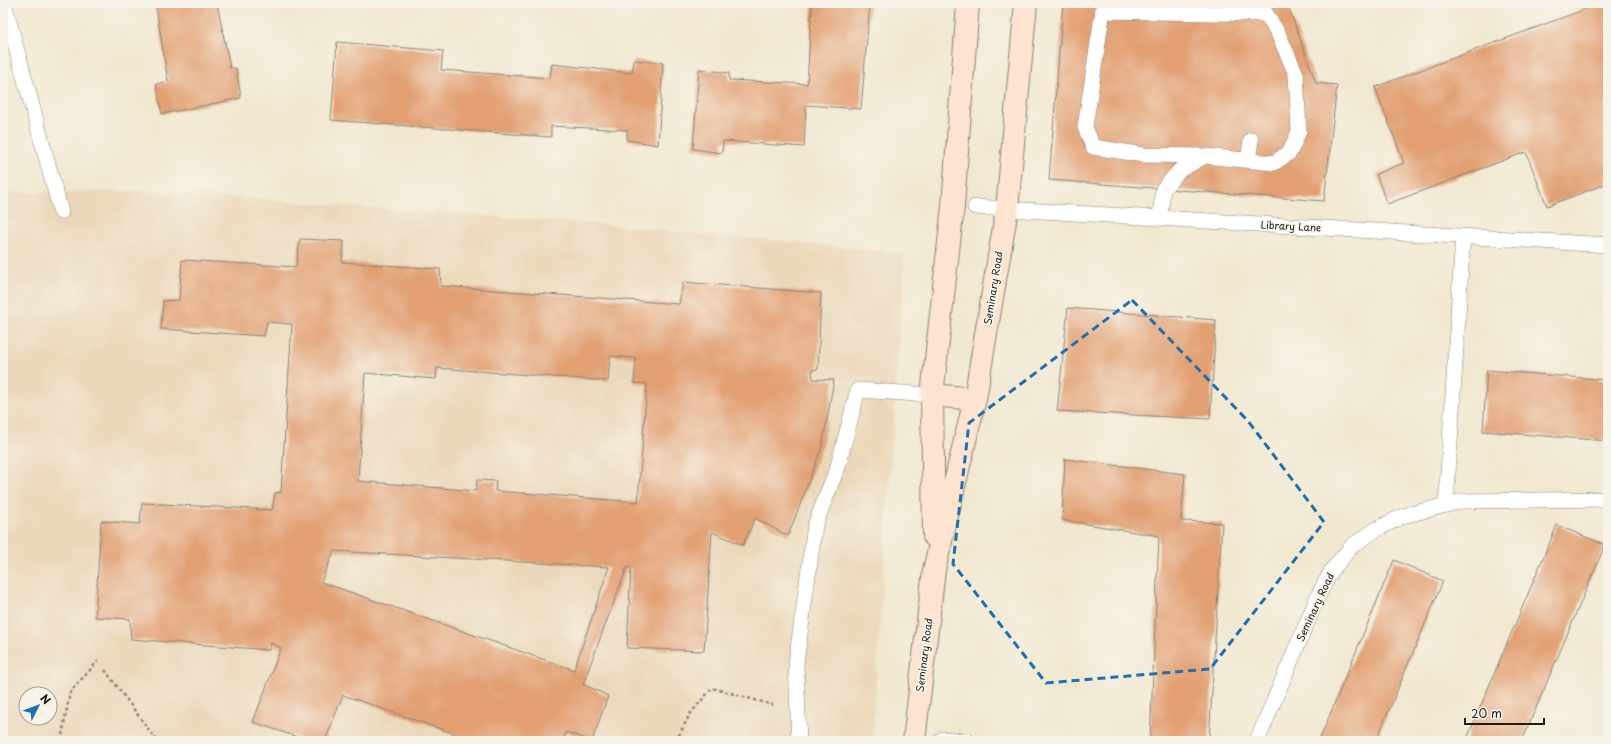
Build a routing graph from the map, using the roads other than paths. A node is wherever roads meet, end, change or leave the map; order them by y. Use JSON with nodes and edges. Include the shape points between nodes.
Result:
{"nodes":[{"id":1,"x":4,"y":3,"type":"edge"},
{"id":2,"x":968,"y":3,"type":"edge"},
{"id":3,"x":1026,"y":3,"type":"edge"},
{"id":4,"x":1103,"y":7,"type":"edge"},
{"id":5,"x":1262,"y":8,"type":"edge"},
{"id":6,"x":1251,"y":140,"type":"dead end"},
{"id":7,"x":1205,"y":156,"type":"junction"},
{"id":8,"x":1248,"y":160,"type":"junction"},
{"id":9,"x":975,"y":207,"type":"dead end"},
{"id":10,"x":1007,"y":210,"type":"junction"},
{"id":11,"x":61,"y":212,"type":"dead end"},
{"id":12,"x":1160,"y":218,"type":"junction"},
{"id":13,"x":1463,"y":236,"type":"junction"},
{"id":14,"x":1608,"y":245,"type":"edge"},
{"id":15,"x":932,"y":395,"type":"junction"},
{"id":16,"x":975,"y":399,"type":"junction"},
{"id":17,"x":1608,"y":499,"type":"edge"},
{"id":18,"x":1446,"y":505,"type":"junction"},
{"id":19,"x":934,"y":570,"type":"junction"},
{"id":20,"x":799,"y":741,"type":"edge"},
{"id":21,"x":914,"y":741,"type":"edge"},
{"id":22,"x":940,"y":741,"type":"edge"},
{"id":23,"x":968,"y":741,"type":"edge"},
{"id":24,"x":1257,"y":741,"type":"edge"}],
"edges":[{"from":1,"to":11,"type":"lane"},
{"from":2,"to":15,"type":"main road","name":"Seminary Road","via":[[953,206]]},
{"from":3,"to":10,"type":"main road","name":"Seminary Road"},
{"from":4,"to":5,"type":"lane"},
{"from":4,"to":7,"type":"lane","via":[[1085,127],[1093,147],[1144,155]]},
{"from":5,"to":8,"type":"lane","via":[[1278,32],[1296,74],[1299,131],[1290,152],[1274,162]]},
{"from":6,"to":8,"type":"lane"},
{"from":7,"to":8,"type":"lane"},
{"from":7,"to":12,"type":"lane","via":[[1180,170],[1163,189]]},
{"from":9,"to":10,"type":"lane","name":"Library Lane"},
{"from":10,"to":12,"type":"lane","name":"Library Lane"},
{"from":10,"to":16,"type":"main road","name":"Seminary Road"},
{"from":12,"to":13,"type":"lane","name":"Library Lane"},
{"from":13,"to":14,"type":"lane","name":"Library Lane"},
{"from":13,"to":18,"type":"lane"},
{"from":15,"to":16,"type":"main road"},
{"from":15,"to":19,"type":"main road","name":"Seminary Road"},
{"from":15,"to":20,"type":"lane","via":[[858,390],[838,466],[816,525],[796,663]]},
{"from":16,"to":19,"type":"main road","name":"Seminary Road"},
{"from":17,"to":18,"type":"lane","name":"Seminary Road","via":[[1462,501]]},
{"from":18,"to":24,"type":"lane","name":"Seminary Road","via":[[1403,516],[1377,529],[1352,546],[1332,570],[1319,594]]},
{"from":19,"to":21,"type":"main road","name":"Seminary Road"},
{"from":22,"to":23,"type":"lane","via":[[943,738]]}]}
